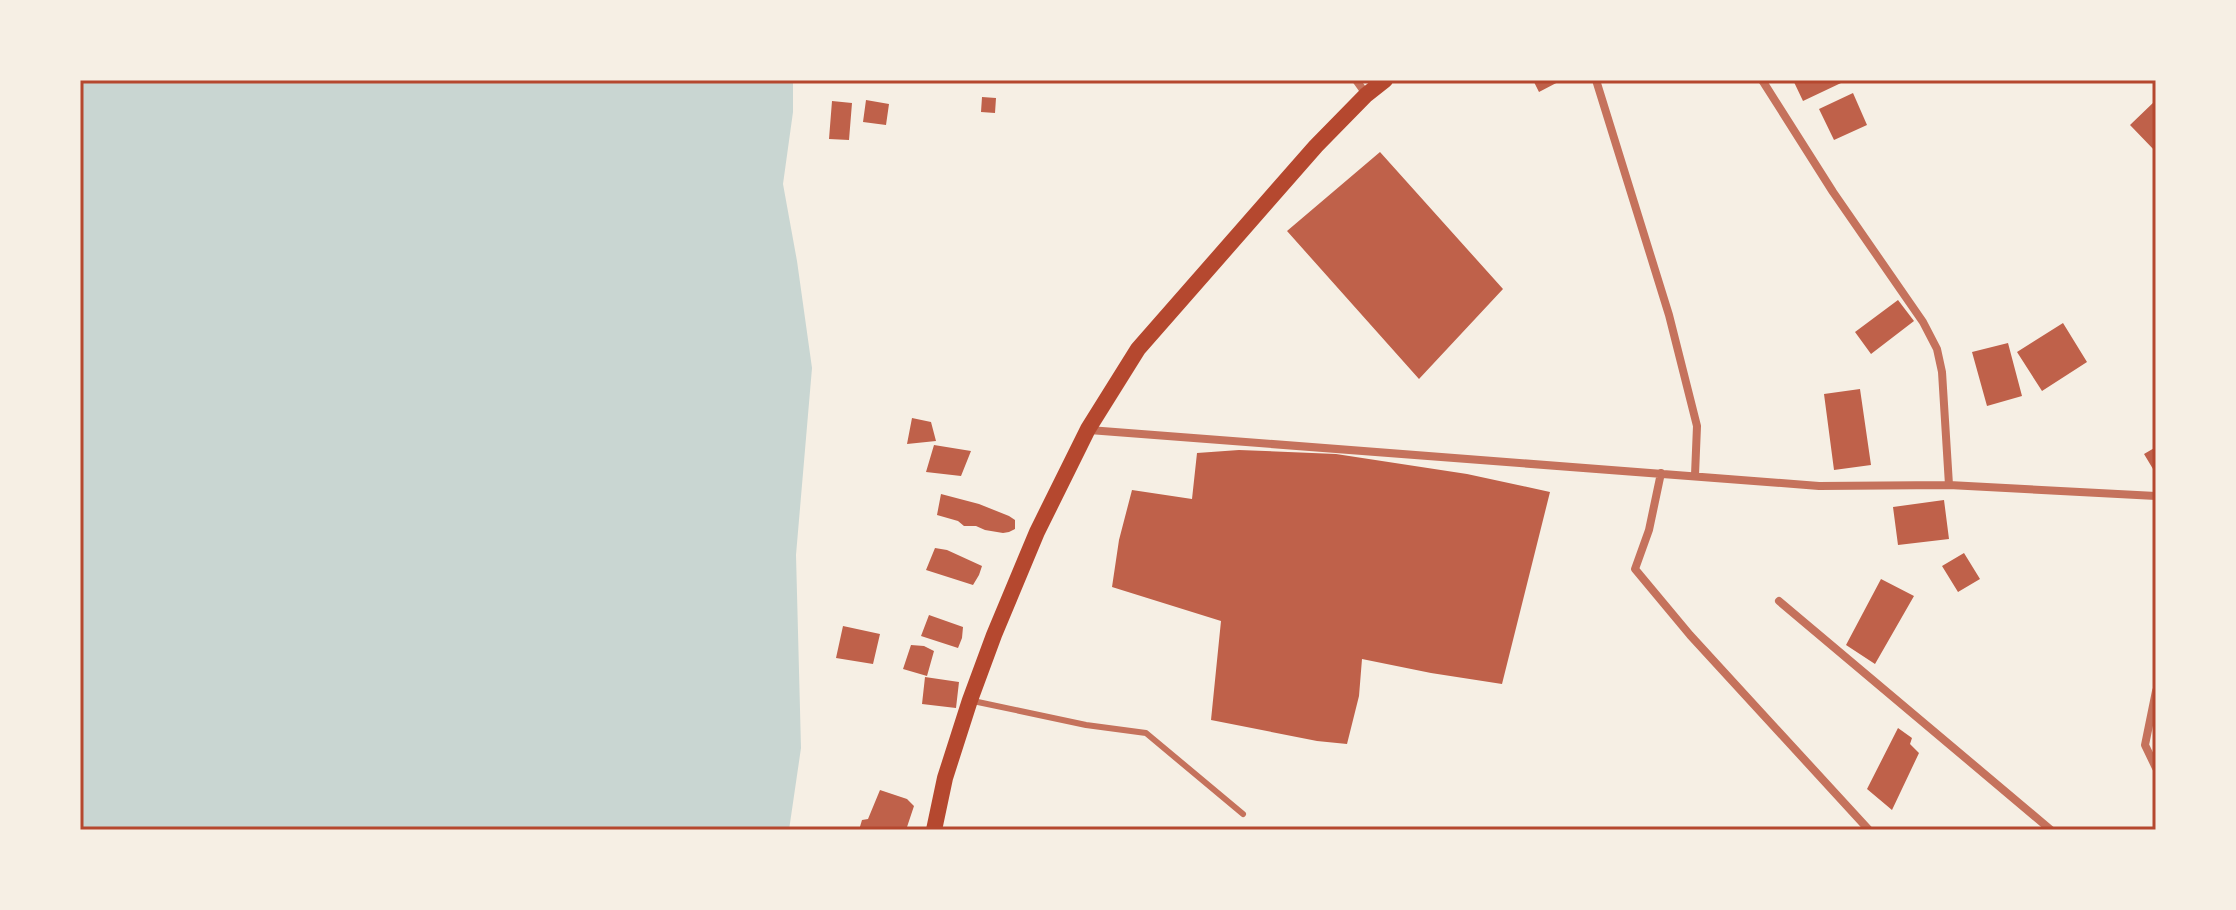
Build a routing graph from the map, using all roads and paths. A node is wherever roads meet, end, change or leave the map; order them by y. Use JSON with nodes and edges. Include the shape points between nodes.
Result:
{"nodes":[{"id":1,"x":1356,"y":80,"type":"edge"},
{"id":2,"x":1385,"y":80,"type":"edge"},
{"id":3,"x":1596,"y":80,"type":"edge"},
{"id":4,"x":1762,"y":80,"type":"edge"},
{"id":5,"x":1366,"y":95,"type":"junction"},
{"id":6,"x":1088,"y":429,"type":"junction"},
{"id":7,"x":1661,"y":473,"type":"junction"},
{"id":8,"x":1695,"y":475,"type":"junction"},
{"id":9,"x":1949,"y":485,"type":"junction"},
{"id":10,"x":2156,"y":496,"type":"edge"},
{"id":11,"x":1779,"y":601,"type":"dead end"},
{"id":12,"x":2156,"y":691,"type":"edge"},
{"id":13,"x":970,"y":700,"type":"junction"},
{"id":14,"x":2156,"y":768,"type":"edge"},
{"id":15,"x":1243,"y":814,"type":"dead end"},
{"id":16,"x":934,"y":830,"type":"edge"},
{"id":17,"x":1869,"y":830,"type":"edge"},
{"id":18,"x":2051,"y":830,"type":"edge"}],
"edges":[{"from":1,"to":5,"type":"street"},
{"from":2,"to":5,"type":"main road"},
{"from":3,"to":8,"type":"street","via":[[1669,315],[1697,426]]},
{"from":4,"to":9,"type":"street","via":[[1937,349]]},
{"from":5,"to":6,"type":"main road","via":[[1138,349]]},
{"from":6,"to":7,"type":"street"},
{"from":6,"to":13,"type":"main road","via":[[1037,532]]},
{"from":7,"to":8,"type":"street"},
{"from":7,"to":17,"type":"street","via":[[1635,569]]},
{"from":8,"to":9,"type":"street","via":[[1819,486]]},
{"from":9,"to":10,"type":"street"},
{"from":11,"to":18,"type":"street"},
{"from":12,"to":14,"type":"street","via":[[2145,745]]},
{"from":13,"to":15,"type":"lane","via":[[1146,733]]},
{"from":13,"to":16,"type":"main road"}]}
